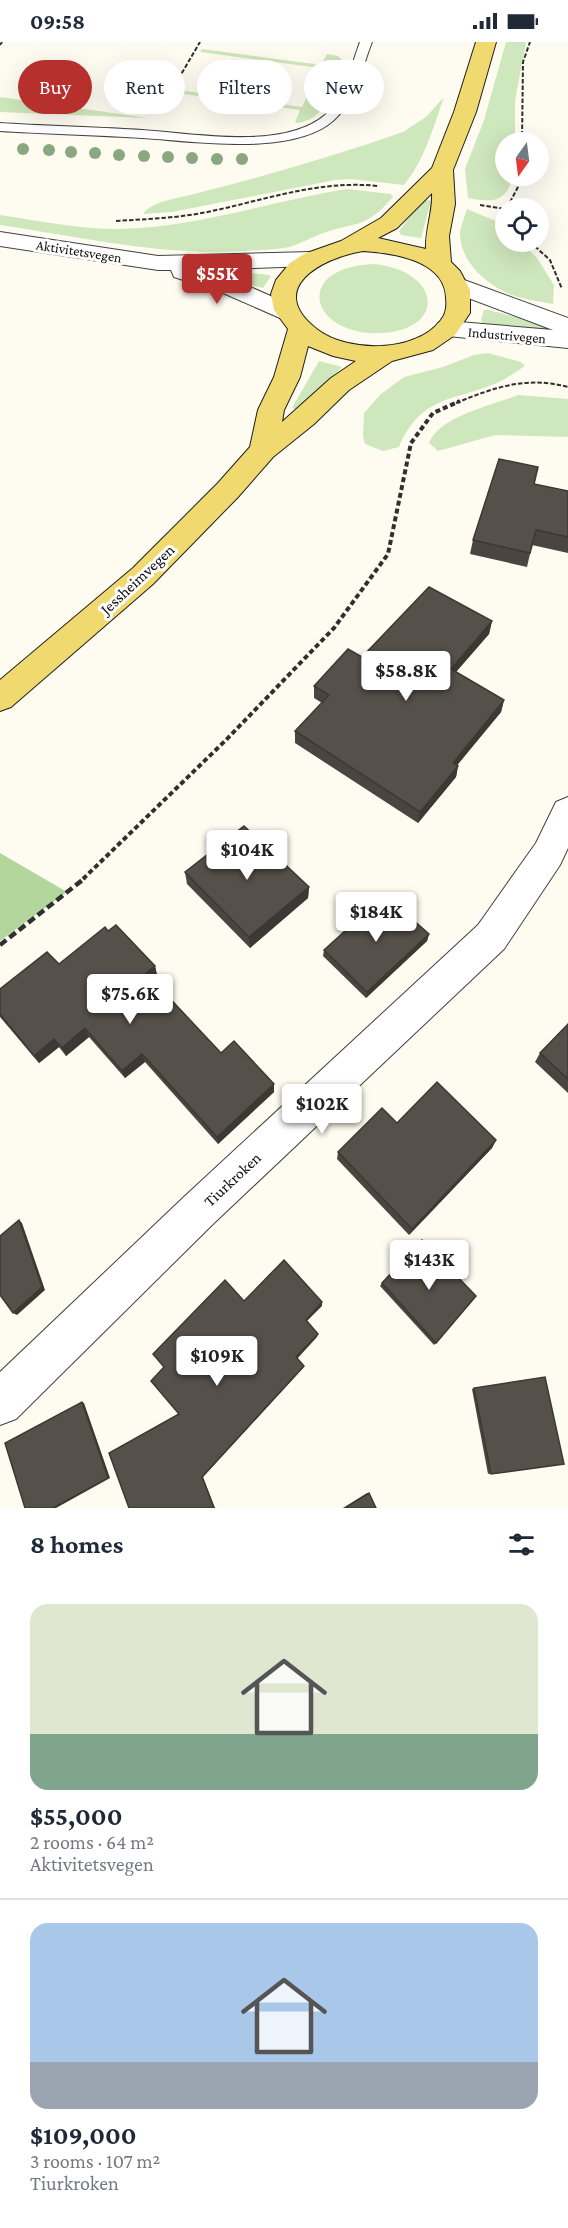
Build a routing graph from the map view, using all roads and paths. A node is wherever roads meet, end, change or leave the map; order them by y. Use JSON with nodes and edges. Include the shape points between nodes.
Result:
{"nodes":[{"id":1,"x":366,"y":42,"type":"edge"},
{"id":2,"x":486,"y":42,"type":"edge"},
{"id":3,"x":530,"y":42,"type":"edge"},
{"id":4,"x":0,"y":128,"type":"edge"},
{"id":5,"x":522,"y":132,"type":"edge"},
{"id":6,"x":442,"y":170,"type":"junction"},
{"id":7,"x":386,"y":187,"type":"dead end"},
{"id":8,"x":476,"y":204,"type":"dead end"},
{"id":9,"x":495,"y":209,"type":"edge"},
{"id":10,"x":108,"y":221,"type":"dead end"},
{"id":11,"x":0,"y":239,"type":"edge"},
{"id":12,"x":347,"y":246,"type":"junction"},
{"id":13,"x":541,"y":252,"type":"edge"},
{"id":14,"x":310,"y":259,"type":"junction"},
{"id":15,"x":158,"y":263,"type":"junction"},
{"id":16,"x":439,"y":265,"type":"junction"},
{"id":17,"x":456,"y":285,"type":"junction"},
{"id":18,"x":562,"y":293,"type":"dead end"},
{"id":19,"x":295,"y":321,"type":"junction"},
{"id":20,"x":568,"y":327,"type":"edge"},
{"id":21,"x":447,"y":329,"type":"junction"},
{"id":22,"x":568,"y":340,"type":"edge"},
{"id":23,"x":384,"y":354,"type":"junction"},
{"id":24,"x":568,"y":387,"type":"edge"},
{"id":25,"x":263,"y":450,"type":"junction"},
{"id":26,"x":0,"y":698,"type":"edge"},
{"id":27,"x":568,"y":812,"type":"edge"},
{"id":28,"x":0,"y":945,"type":"edge"},
{"id":29,"x":0,"y":1403,"type":"edge"}],
"edges":[{"from":1,"to":4,"type":"lane","via":[[339,107],[329,119],[311,130],[282,137],[241,140]]},
{"from":2,"to":6,"type":"main road"},
{"from":3,"to":5,"type":"path","via":[[523,62]]},
{"from":6,"to":12,"type":"main road","via":[[389,223]]},
{"from":6,"to":16,"type":"main road","via":[[444,204],[437,236]]},
{"from":7,"to":10,"type":"path","via":[[336,184],[210,212]]},
{"from":8,"to":9,"type":"path"},
{"from":11,"to":15,"type":"street","name":"Aktivitetsvegen"},
{"from":12,"to":14,"type":"main road"},
{"from":12,"to":16,"type":"main road","via":[[396,247]]},
{"from":13,"to":18,"type":"path","via":[[550,260]]},
{"from":14,"to":15,"type":"street","name":"Aktivitetsvegen"},
{"from":14,"to":19,"type":"main road","via":[[287,284],[285,299]]},
{"from":15,"to":19,"type":"street","name":"Aktivitetsvegen","via":[[232,288]]},
{"from":16,"to":17,"type":"main road"},
{"from":17,"to":20,"type":"street","name":"Industrivegen"},
{"from":17,"to":21,"type":"main road","via":[[458,313]]},
{"from":19,"to":23,"type":"main road","via":[[314,338],[338,348]]},
{"from":19,"to":25,"type":"main road","name":"Jessheimvegen","via":[[286,377],[271,410]]},
{"from":21,"to":22,"type":"street","name":"Industrivegen"},
{"from":21,"to":23,"type":"main road","via":[[420,346]]},
{"from":23,"to":25,"type":"main road","name":"Jessheimvegen","via":[[340,384],[305,418]]},
{"from":24,"to":28,"type":"path","via":[[546,381],[509,384],[434,412],[411,443],[388,554],[334,628],[226,741],[88,875]]},
{"from":25,"to":26,"type":"main road","name":"Jessheimvegen","via":[[143,576]]},
{"from":27,"to":29,"type":"street","name":"Tiurkroken","via":[[548,854],[490,938]]}]}
